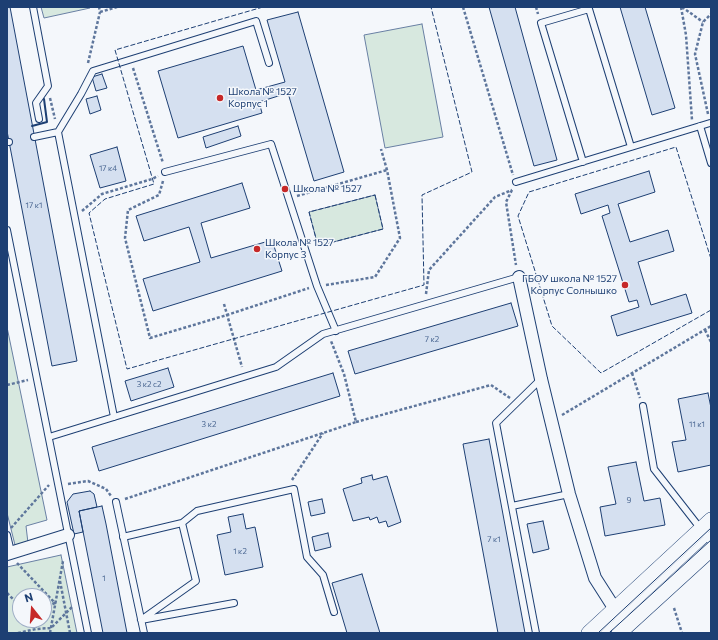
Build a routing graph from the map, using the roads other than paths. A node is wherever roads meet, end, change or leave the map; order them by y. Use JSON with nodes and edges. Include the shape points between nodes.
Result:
{"nodes":[{"id":1,"x":33,"y":7,"type":"edge"},
{"id":2,"x":269,"y":63,"type":"dead end"},
{"id":3,"x":38,"y":119,"type":"dead end"},
{"id":4,"x":710,"y":123,"type":"edge"},
{"id":5,"x":700,"y":126,"type":"junction"},
{"id":6,"x":58,"y":132,"type":"junction"},
{"id":7,"x":34,"y":137,"type":"dead end"},
{"id":8,"x":631,"y":147,"type":"junction"},
{"id":9,"x":583,"y":162,"type":"junction"},
{"id":10,"x":711,"y":163,"type":"edge"},
{"id":11,"x":165,"y":172,"type":"road end"},
{"id":12,"x":516,"y":182,"type":"road end"},
{"id":13,"x":7,"y":230,"type":"edge"},
{"id":14,"x":519,"y":277,"type":"joint"},
{"id":15,"x":336,"y":331,"type":"junction"},
{"id":16,"x":541,"y":379,"type":"junction"},
{"id":17,"x":643,"y":406,"type":"road end"},
{"id":18,"x":114,"y":417,"type":"junction"},
{"id":19,"x":49,"y":437,"type":"junction"},
{"id":20,"x":569,"y":494,"type":"junction"},
{"id":21,"x":116,"y":502,"type":"road end"},
{"id":22,"x":512,"y":506,"type":"junction"},
{"id":23,"x":182,"y":523,"type":"junction"},
{"id":24,"x":7,"y":534,"type":"edge"},
{"id":25,"x":68,"y":535,"type":"junction"},
{"id":26,"x":709,"y":535,"type":"edge"},
{"id":27,"x":123,"y":537,"type":"junction"},
{"id":28,"x":9,"y":553,"type":"edge"},
{"id":29,"x":234,"y":602,"type":"dead end"},
{"id":30,"x":334,"y":612,"type":"dead end"},
{"id":31,"x":141,"y":620,"type":"junction"},
{"id":32,"x":621,"y":621,"type":"edge"},
{"id":33,"x":88,"y":633,"type":"edge"},
{"id":34,"x":144,"y":633,"type":"edge"},
{"id":35,"x":536,"y":633,"type":"edge"},
{"id":36,"x":588,"y":633,"type":"edge"},
{"id":37,"x":604,"y":633,"type":"edge"}],
"edges":[{"from":1,"to":3,"type":"lane","via":[[48,86],[36,103]]},
{"from":2,"to":6,"type":"lane","via":[[256,21],[93,71]]},
{"from":4,"to":5,"type":"lane"},
{"from":5,"to":8,"type":"lane"},
{"from":5,"to":10,"type":"lane"},
{"from":6,"to":7,"type":"lane"},
{"from":6,"to":18,"type":"lane"},
{"from":8,"to":9,"type":"lane"},
{"from":8,"to":9,"type":"lane","via":[[589,9],[541,23]]},
{"from":9,"to":12,"type":"lane"},
{"from":11,"to":15,"type":"lane","via":[[271,144],[316,286]]},
{"from":13,"to":19,"type":"lane"},
{"from":14,"to":15,"type":"lane"},
{"from":14,"to":16,"type":"street"},
{"from":15,"to":18,"type":"lane","via":[[323,334],[276,368]]},
{"from":16,"to":20,"type":"street"},
{"from":16,"to":22,"type":"lane","via":[[496,423]]},
{"from":17,"to":26,"type":"lane","via":[[654,469]]},
{"from":18,"to":19,"type":"lane"},
{"from":19,"to":25,"type":"lane"},
{"from":20,"to":22,"type":"lane"},
{"from":20,"to":32,"type":"street","via":[[595,578]]},
{"from":21,"to":27,"type":"lane"},
{"from":22,"to":35,"type":"lane"},
{"from":23,"to":27,"type":"lane"},
{"from":23,"to":30,"type":"lane","via":[[197,511],[294,489],[308,557],[323,575]]},
{"from":23,"to":31,"type":"lane","via":[[196,581]]},
{"from":24,"to":28,"type":"lane"},
{"from":25,"to":28,"type":"street"},
{"from":25,"to":33,"type":"lane"},
{"from":26,"to":32,"type":"street"},
{"from":26,"to":32,"type":"street"},
{"from":27,"to":31,"type":"lane"},
{"from":29,"to":31,"type":"lane"},
{"from":31,"to":34,"type":"lane"},
{"from":32,"to":36,"type":"street"},
{"from":32,"to":37,"type":"lane"}]}
